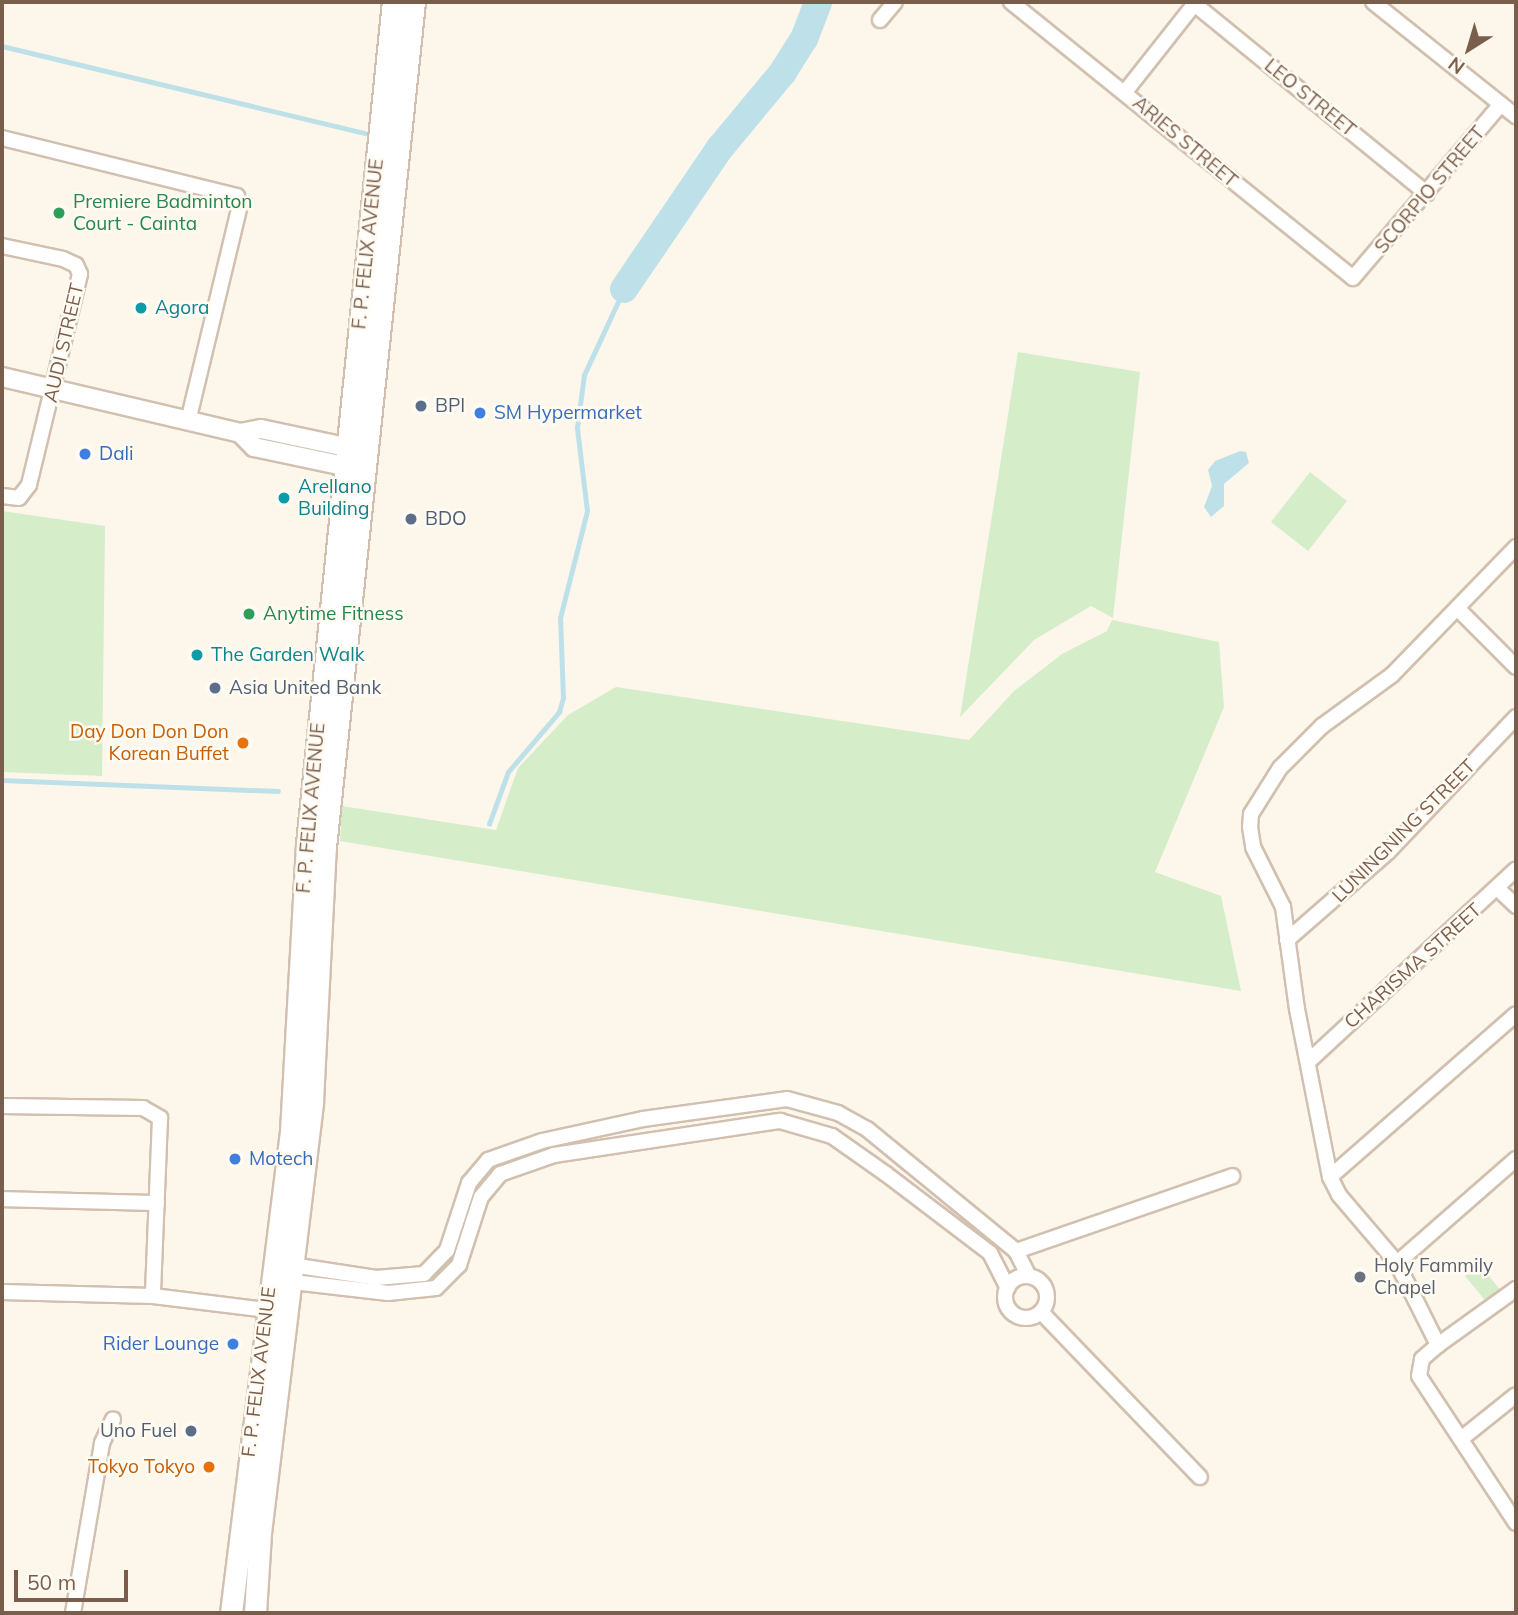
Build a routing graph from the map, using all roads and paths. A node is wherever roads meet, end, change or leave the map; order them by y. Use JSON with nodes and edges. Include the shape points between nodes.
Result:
{"nodes":[{"id":1,"x":393,"y":2,"type":"edge"},
{"id":2,"x":414,"y":2,"type":"edge"},
{"id":3,"x":895,"y":2,"type":"edge"},
{"id":4,"x":1012,"y":2,"type":"edge"},
{"id":5,"x":1194,"y":2,"type":"edge"},
{"id":6,"x":1373,"y":2,"type":"edge"},
{"id":7,"x":880,"y":20,"type":"dead end"},
{"id":8,"x":1125,"y":92,"type":"junction"},
{"id":9,"x":1501,"y":104,"type":"junction"},
{"id":10,"x":1516,"y":116,"type":"edge"},
{"id":11,"x":2,"y":138,"type":"edge"},
{"id":12,"x":1427,"y":194,"type":"junction"},
{"id":13,"x":2,"y":246,"type":"edge"},
{"id":14,"x":1359,"y":276,"type":"joint"},
{"id":15,"x":2,"y":377,"type":"edge"},
{"id":16,"x":53,"y":391,"type":"junction"},
{"id":17,"x":188,"y":421,"type":"junction"},
{"id":18,"x":240,"y":433,"type":"junction"},
{"id":19,"x":314,"y":440,"type":"junction"},
{"id":20,"x":311,"y":459,"type":"junction"},
{"id":21,"x":356,"y":459,"type":"junction"},
{"id":22,"x":2,"y":496,"type":"edge"},
{"id":23,"x":1516,"y":547,"type":"edge"},
{"id":24,"x":1457,"y":608,"type":"junction"},
{"id":25,"x":1516,"y":667,"type":"edge"},
{"id":26,"x":1516,"y":717,"type":"edge"},
{"id":27,"x":1516,"y":869,"type":"edge"},
{"id":28,"x":1498,"y":888,"type":"junction"},
{"id":29,"x":1516,"y":906,"type":"edge"},
{"id":30,"x":1287,"y":940,"type":"junction"},
{"id":31,"x":1516,"y":1014,"type":"edge"},
{"id":32,"x":1309,"y":1061,"type":"junction"},
{"id":33,"x":2,"y":1106,"type":"edge"},
{"id":34,"x":838,"y":1114,"type":"junction"},
{"id":35,"x":643,"y":1119,"type":"junction"},
{"id":36,"x":832,"y":1136,"type":"junction"},
{"id":37,"x":645,"y":1141,"type":"junction"},
{"id":38,"x":1516,"y":1159,"type":"edge"},
{"id":39,"x":1232,"y":1176,"type":"dead end"},
{"id":40,"x":1330,"y":1177,"type":"junction"},
{"id":41,"x":2,"y":1199,"type":"edge"},
{"id":42,"x":157,"y":1203,"type":"junction"},
{"id":43,"x":1016,"y":1251,"type":"junction"},
{"id":44,"x":1397,"y":1263,"type":"junction"},
{"id":45,"x":282,"y":1272,"type":"junction"},
{"id":46,"x":1029,"y":1276,"type":"junction"},
{"id":47,"x":1008,"y":1288,"type":"junction"},
{"id":48,"x":1516,"y":1289,"type":"edge"},
{"id":49,"x":2,"y":1295,"type":"edge"},
{"id":50,"x":153,"y":1296,"type":"junction"},
{"id":51,"x":277,"y":1311,"type":"junction"},
{"id":52,"x":1041,"y":1311,"type":"junction"},
{"id":53,"x":1438,"y":1345,"type":"junction"},
{"id":54,"x":1516,"y":1395,"type":"edge"},
{"id":55,"x":113,"y":1419,"type":"dead end"},
{"id":56,"x":1461,"y":1439,"type":"junction"},
{"id":57,"x":1200,"y":1477,"type":"dead end"},
{"id":58,"x":1513,"y":1506,"type":"edge"},
{"id":59,"x":1516,"y":1523,"type":"edge"},
{"id":60,"x":74,"y":1613,"type":"edge"},
{"id":61,"x":232,"y":1613,"type":"edge"},
{"id":62,"x":256,"y":1613,"type":"edge"}],
"edges":[{"from":1,"to":21,"type":"main road","name":"F. P. FELIX AVENUE"},
{"from":2,"to":21,"type":"main road","name":"F. P. FELIX AVENUE"},
{"from":3,"to":7,"type":"street"},
{"from":4,"to":8,"type":"street","name":"ARIES STREET"},
{"from":5,"to":8,"type":"street"},
{"from":5,"to":12,"type":"street","name":"LEO STREET"},
{"from":6,"to":9,"type":"street"},
{"from":8,"to":14,"type":"street","name":"ARIES STREET","via":[[1347,277]]},
{"from":9,"to":10,"type":"street"},
{"from":9,"to":12,"type":"street","name":"SCORPIO STREET"},
{"from":11,"to":17,"type":"street","via":[[237,196],[240,205]]},
{"from":12,"to":14,"type":"street","name":"SCORPIO STREET"},
{"from":13,"to":16,"type":"street","name":"AUDI STREET","via":[[63,259],[76,265],[80,274]]},
{"from":15,"to":16,"type":"street"},
{"from":16,"to":17,"type":"street"},
{"from":16,"to":22,"type":"street","name":"AUDI STREET","via":[[24,495]]},
{"from":17,"to":18,"type":"street"},
{"from":18,"to":19,"type":"street","via":[[261,429]]},
{"from":18,"to":20,"type":"street","via":[[254,447]]},
{"from":19,"to":20,"type":"street"},
{"from":19,"to":21,"type":"street"},
{"from":20,"to":21,"type":"street"},
{"from":21,"to":45,"type":"main road","name":"F. P. FELIX AVENUE","via":[[303,884]]},
{"from":23,"to":24,"type":"street"},
{"from":24,"to":25,"type":"street"},
{"from":24,"to":30,"type":"street","via":[[1392,675],[1322,726],[1280,768],[1251,814],[1253,846],[1283,907]]},
{"from":26,"to":30,"type":"street","name":"LUNINGNING STREET","via":[[1388,852]]},
{"from":27,"to":28,"type":"street","name":"CHARISMA STREET"},
{"from":28,"to":29,"type":"street"},
{"from":28,"to":32,"type":"street","name":"CHARISMA STREET"},
{"from":30,"to":32,"type":"street"},
{"from":31,"to":40,"type":"street"},
{"from":32,"to":40,"type":"street"},
{"from":33,"to":42,"type":"street","via":[[149,1108],[161,1126]]},
{"from":34,"to":35,"type":"street","via":[[786,1099]]},
{"from":34,"to":36,"type":"street"},
{"from":34,"to":43,"type":"street","via":[[867,1129]]},
{"from":35,"to":37,"type":"street"},
{"from":35,"to":45,"type":"street","via":[[542,1141],[488,1160],[469,1183],[447,1250],[424,1274],[376,1278]]},
{"from":36,"to":37,"type":"street","via":[[780,1121]]},
{"from":36,"to":47,"type":"street","via":[[990,1253]]},
{"from":37,"to":45,"type":"street","via":[[554,1155],[500,1174],[481,1197],[458,1265],[436,1288],[388,1293]]},
{"from":38,"to":44,"type":"street"},
{"from":39,"to":43,"type":"street"},
{"from":40,"to":44,"type":"street","via":[[1339,1195]]},
{"from":41,"to":42,"type":"street"},
{"from":42,"to":50,"type":"street"},
{"from":43,"to":46,"type":"street"},
{"from":44,"to":53,"type":"street"},
{"from":45,"to":51,"type":"main road","name":"F. P. FELIX AVENUE"},
{"from":46,"to":47,"type":"street"},
{"from":46,"to":52,"type":"street","via":[[1041,1282],[1047,1294]]},
{"from":47,"to":52,"type":"street","via":[[1008,1307],[1017,1316],[1030,1318]]},
{"from":48,"to":53,"type":"street"},
{"from":49,"to":50,"type":"street"},
{"from":50,"to":51,"type":"street"},
{"from":51,"to":61,"type":"main road","name":"F. P. FELIX AVENUE"},
{"from":51,"to":62,"type":"main road","name":"F. P. FELIX AVENUE"},
{"from":52,"to":57,"type":"street"},
{"from":53,"to":56,"type":"street","via":[[1422,1359],[1419,1376]]},
{"from":54,"to":56,"type":"street"},
{"from":55,"to":60,"type":"street","via":[[102,1443]]},
{"from":56,"to":58,"type":"street"},
{"from":58,"to":59,"type":"street"}]}
